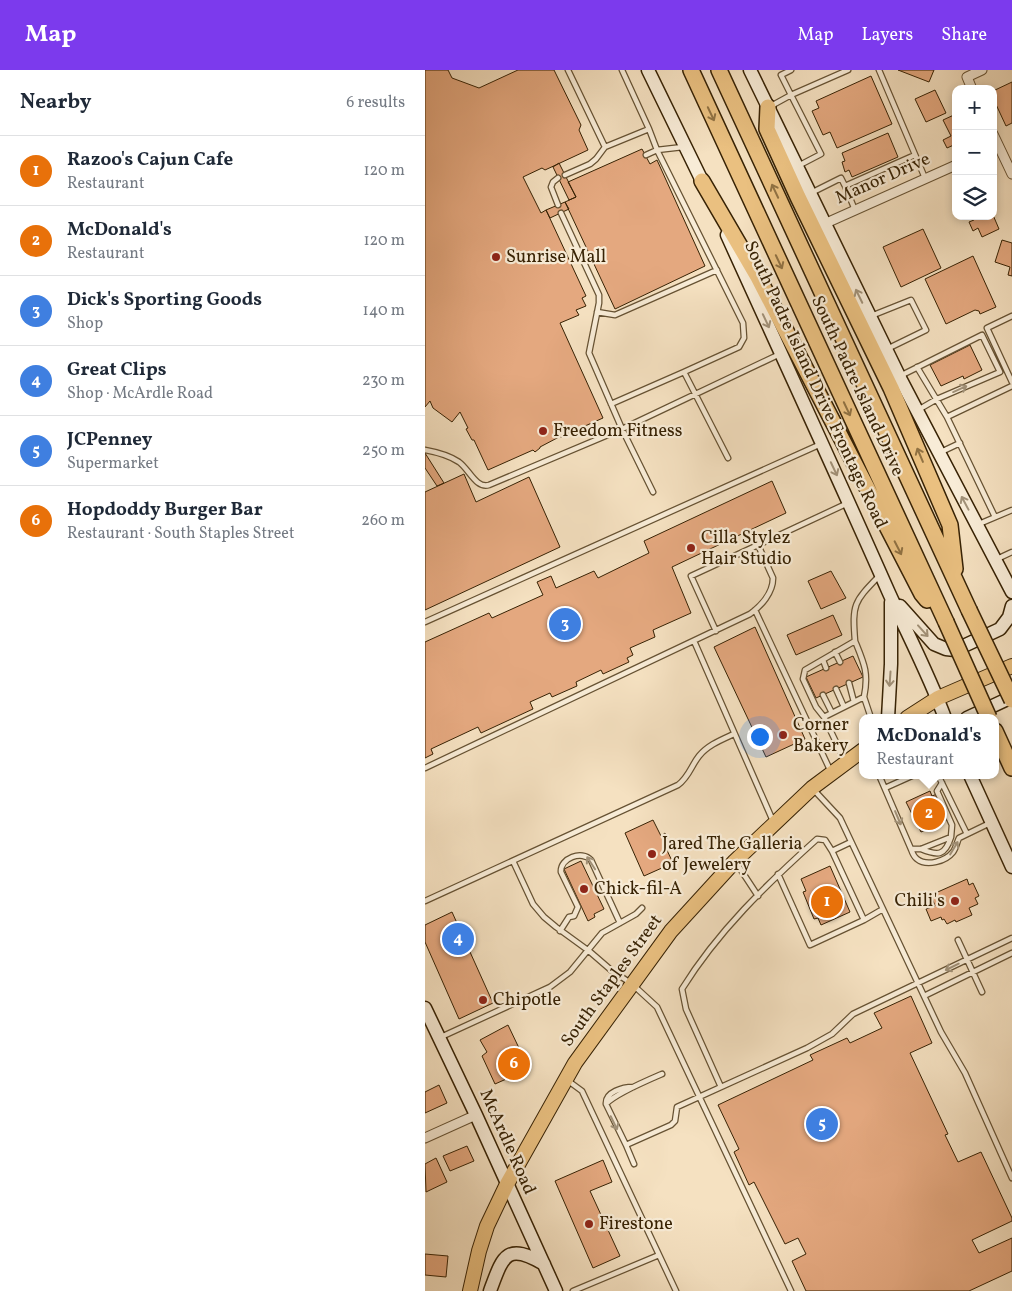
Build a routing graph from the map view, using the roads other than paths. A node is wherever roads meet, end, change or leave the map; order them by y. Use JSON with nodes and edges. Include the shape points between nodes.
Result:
{"nodes":[{"id":1,"x":568,"y":70,"type":"edge"},
{"id":2,"x":622,"y":70,"type":"edge"},
{"id":3,"x":648,"y":70,"type":"edge"},
{"id":4,"x":691,"y":70,"type":"edge"},
{"id":5,"x":719,"y":70,"type":"edge"},
{"id":6,"x":751,"y":70,"type":"edge"},
{"id":7,"x":791,"y":70,"type":"edge"},
{"id":8,"x":848,"y":70,"type":"edge"},
{"id":9,"x":879,"y":70,"type":"edge"},
{"id":10,"x":982,"y":70,"type":"edge"},
{"id":11,"x":970,"y":85,"type":"edge"},
{"id":12,"x":791,"y":96,"type":"junction"},
{"id":13,"x":768,"y":107,"type":"junction"},
{"id":14,"x":649,"y":129,"type":"junction"},
{"id":15,"x":605,"y":147,"type":"junction"},
{"id":16,"x":685,"y":147,"type":"junction"},
{"id":17,"x":997,"y":149,"type":"edge"},
{"id":18,"x":657,"y":150,"type":"junction"},
{"id":19,"x":646,"y":155,"type":"dead end"},
{"id":20,"x":915,"y":155,"type":"junction"},
{"id":21,"x":796,"y":166,"type":"junction"},
{"id":22,"x":952,"y":167,"type":"edge"},
{"id":23,"x":1012,"y":174,"type":"edge"},
{"id":24,"x":565,"y":175,"type":"dead end"},
{"id":25,"x":558,"y":178,"type":"dead end"},
{"id":26,"x":925,"y":178,"type":"junction"},
{"id":27,"x":702,"y":181,"type":"junction"},
{"id":28,"x":845,"y":186,"type":"junction"},
{"id":29,"x":810,"y":194,"type":"junction"},
{"id":30,"x":558,"y":205,"type":"dead end"},
{"id":31,"x":855,"y":210,"type":"junction"},
{"id":32,"x":561,"y":213,"type":"dead end"},
{"id":33,"x":824,"y":224,"type":"junction"},
{"id":34,"x":717,"y":270,"type":"junction"},
{"id":35,"x":597,"y":312,"type":"junction"},
{"id":36,"x":1012,"y":316,"type":"edge"},
{"id":37,"x":869,"y":317,"type":"junction"},
{"id":38,"x":886,"y":350,"type":"junction"},
{"id":39,"x":781,"y":354,"type":"junction"},
{"id":40,"x":917,"y":367,"type":"junction"},
{"id":41,"x":684,"y":372,"type":"junction"},
{"id":42,"x":899,"y":376,"type":"junction"},
{"id":43,"x":1012,"y":382,"type":"edge"},
{"id":44,"x":1012,"y":386,"type":"edge"},
{"id":45,"x":695,"y":394,"type":"junction"},
{"id":46,"x":937,"y":399,"type":"junction"},
{"id":47,"x":611,"y":404,"type":"junction"},
{"id":48,"x":917,"y":411,"type":"junction"},
{"id":49,"x":947,"y":416,"type":"junction"},
{"id":50,"x":622,"y":429,"type":"junction"},
{"id":51,"x":822,"y":443,"type":"junction"},
{"id":52,"x":960,"y":443,"type":"junction"},
{"id":53,"x":425,"y":450,"type":"edge"},
{"id":54,"x":939,"y":453,"type":"junction"},
{"id":55,"x":728,"y":458,"type":"dead end"},
{"id":56,"x":653,"y":492,"type":"dead end"},
{"id":57,"x":849,"y":502,"type":"junction"},
{"id":58,"x":1012,"y":510,"type":"edge"},
{"id":59,"x":995,"y":517,"type":"junction"},
{"id":60,"x":977,"y":526,"type":"junction"},
{"id":61,"x":758,"y":545,"type":"junction"},
{"id":62,"x":1012,"y":552,"type":"edge"},
{"id":63,"x":995,"y":560,"type":"junction"},
{"id":64,"x":881,"y":574,"type":"junction"},
{"id":65,"x":958,"y":585,"type":"junction"},
{"id":66,"x":1012,"y":592,"type":"edge"},
{"id":67,"x":890,"y":595,"type":"junction"},
{"id":68,"x":1012,"y":606,"type":"edge"},
{"id":69,"x":755,"y":610,"type":"junction"},
{"id":70,"x":425,"y":622,"type":"edge"},
{"id":71,"x":946,"y":622,"type":"junction"},
{"id":72,"x":716,"y":631,"type":"junction"},
{"id":73,"x":855,"y":640,"type":"junction"},
{"id":74,"x":693,"y":641,"type":"junction"},
{"id":75,"x":835,"y":652,"type":"junction"},
{"id":76,"x":823,"y":660,"type":"junction"},
{"id":77,"x":840,"y":662,"type":"dead end"},
{"id":78,"x":1012,"y":666,"type":"edge"},
{"id":79,"x":810,"y":667,"type":"junction"},
{"id":80,"x":826,"y":668,"type":"dead end"},
{"id":81,"x":813,"y":674,"type":"dead end"},
{"id":82,"x":849,"y":683,"type":"dead end"},
{"id":83,"x":836,"y":689,"type":"dead end"},
{"id":84,"x":823,"y":695,"type":"dead end"},
{"id":85,"x":863,"y":698,"type":"junction"},
{"id":86,"x":938,"y":698,"type":"junction"},
{"id":87,"x":1012,"y":699,"type":"edge"},
{"id":88,"x":854,"y":702,"type":"junction"},
{"id":89,"x":844,"y":707,"type":"junction"},
{"id":90,"x":832,"y":713,"type":"junction"},
{"id":91,"x":869,"y":714,"type":"edge"},
{"id":92,"x":888,"y":714,"type":"edge"},
{"id":93,"x":913,"y":714,"type":"edge"},
{"id":94,"x":944,"y":714,"type":"edge"},
{"id":95,"x":976,"y":714,"type":"edge"},
{"id":96,"x":987,"y":714,"type":"edge"},
{"id":97,"x":825,"y":717,"type":"junction"},
{"id":98,"x":733,"y":734,"type":"junction"},
{"id":99,"x":999,"y":740,"type":"edge"},
{"id":100,"x":859,"y":753,"type":"edge"},
{"id":101,"x":846,"y":762,"type":"junction"},
{"id":102,"x":425,"y":768,"type":"edge"},
{"id":103,"x":1012,"y":768,"type":"edge"},
{"id":104,"x":832,"y":772,"type":"junction"},
{"id":105,"x":881,"y":779,"type":"edge"},
{"id":106,"x":905,"y":779,"type":"edge"},
{"id":107,"x":941,"y":779,"type":"edge"},
{"id":108,"x":972,"y":779,"type":"edge"},
{"id":109,"x":977,"y":779,"type":"edge"},
{"id":110,"x":942,"y":783,"type":"junction"},
{"id":111,"x":812,"y":788,"type":"junction"},
{"id":112,"x":885,"y":788,"type":"junction"},
{"id":113,"x":774,"y":823,"type":"junction"},
{"id":114,"x":990,"y":823,"type":"junction"},
{"id":115,"x":967,"y":834,"type":"junction"},
{"id":116,"x":951,"y":837,"type":"junction"},
{"id":117,"x":851,"y":842,"type":"junction"},
{"id":118,"x":911,"y":849,"type":"junction"},
{"id":119,"x":921,"y":850,"type":"junction"},
{"id":120,"x":832,"y":851,"type":"junction"},
{"id":121,"x":735,"y":860,"type":"junction"},
{"id":122,"x":513,"y":861,"type":"junction"},
{"id":123,"x":1012,"y":867,"type":"edge"},
{"id":124,"x":778,"y":874,"type":"junction"},
{"id":125,"x":758,"y":896,"type":"junction"},
{"id":126,"x":425,"y":901,"type":"edge"},
{"id":127,"x":642,"y":908,"type":"dead end"},
{"id":128,"x":883,"y":909,"type":"junction"},
{"id":129,"x":864,"y":920,"type":"junction"},
{"id":130,"x":620,"y":923,"type":"junction"},
{"id":131,"x":560,"y":930,"type":"junction"},
{"id":132,"x":1012,"y":938,"type":"edge"},
{"id":133,"x":958,"y":940,"type":"dead end"},
{"id":134,"x":589,"y":951,"type":"junction"},
{"id":135,"x":1012,"y":952,"type":"edge"},
{"id":136,"x":967,"y":960,"type":"junction"},
{"id":137,"x":973,"y":972,"type":"junction"},
{"id":138,"x":632,"y":984,"type":"junction"},
{"id":139,"x":918,"y":984,"type":"junction"},
{"id":140,"x":982,"y":992,"type":"dead end"},
{"id":141,"x":924,"y":996,"type":"junction"},
{"id":142,"x":425,"y":1008,"type":"edge"},
{"id":143,"x":439,"y":1038,"type":"junction"},
{"id":144,"x":662,"y":1074,"type":"dead end"},
{"id":145,"x":566,"y":1080,"type":"junction"},
{"id":146,"x":721,"y":1087,"type":"junction"},
{"id":147,"x":700,"y":1097,"type":"junction"},
{"id":148,"x":476,"y":1115,"type":"junction"},
{"id":149,"x":425,"y":1138,"type":"edge"},
{"id":150,"x":626,"y":1145,"type":"junction"},
{"id":151,"x":635,"y":1164,"type":"dead end"},
{"id":152,"x":1012,"y":1178,"type":"edge"},
{"id":153,"x":507,"y":1184,"type":"junction"},
{"id":154,"x":659,"y":1255,"type":"junction"},
{"id":155,"x":544,"y":1264,"type":"junction"},
{"id":156,"x":470,"y":1291,"type":"edge"},
{"id":157,"x":490,"y":1291,"type":"edge"},
{"id":158,"x":556,"y":1291,"type":"edge"},
{"id":159,"x":573,"y":1291,"type":"edge"},
{"id":160,"x":676,"y":1291,"type":"edge"},
{"id":161,"x":791,"y":1291,"type":"edge"}],
"edges":[{"from":1,"to":15,"type":"lane"},
{"from":2,"to":14,"type":"lane"},
{"from":3,"to":16,"type":"main road","name":"South Padre Island Drive Frontage Road"},
{"from":4,"to":71,"type":"highway","name":"South Padre Island Drive","one_way":true},
{"from":65,"to":5,"type":"highway","name":"South Padre Island Drive","one_way":true},
{"from":6,"to":13,"type":"main road"},
{"from":7,"to":12,"type":"lane","via":[[781,74]]},
{"from":8,"to":12,"type":"lane"},
{"from":9,"to":20,"type":"lane"},
{"from":10,"to":11,"type":"street","via":[[967,77]]},
{"from":12,"to":13,"type":"lane"},
{"from":12,"to":21,"type":"lane","via":[[821,154]]},
{"from":13,"to":21,"type":"main road"},
{"from":65,"to":13,"type":"highway","one_way":true,"via":[[950,525],[891,388],[767,129]]},
{"from":14,"to":15,"type":"lane"},
{"from":14,"to":18,"type":"lane"},
{"from":15,"to":24,"type":"lane","via":[[590,164]]},
{"from":16,"to":18,"type":"lane"},
{"from":16,"to":27,"type":"main road","name":"South Padre Island Drive Frontage Road"},
{"from":17,"to":23,"type":"street"},
{"from":18,"to":19,"type":"lane"},
{"from":18,"to":34,"type":"lane"},
{"from":20,"to":26,"type":"lane"},
{"from":20,"to":28,"type":"lane"},
{"from":21,"to":29,"type":"main road"},
{"from":22,"to":26,"type":"street","name":"Manor Drive"},
{"from":25,"to":30,"type":"lane","via":[[551,187]]},
{"from":26,"to":31,"type":"street","name":"Manor Drive"},
{"from":27,"to":39,"type":"main road","name":"South Padre Island Drive Frontage Road","one_way":true},
{"from":27,"to":71,"type":"highway","one_way":true,"via":[[758,277],[922,594]]},
{"from":28,"to":29,"type":"lane","via":[[841,178]]},
{"from":28,"to":31,"type":"lane"},
{"from":29,"to":33,"type":"main road"},
{"from":31,"to":33,"type":"street","name":"Manor Drive"},
{"from":32,"to":35,"type":"lane","via":[[599,295]]},
{"from":37,"to":33,"type":"main road","one_way":true},
{"from":34,"to":35,"type":"lane","via":[[615,315]]},
{"from":34,"to":41,"type":"lane","via":[[743,323],[744,338],[739,347]]},
{"from":35,"to":47,"type":"lane","via":[[589,353]]},
{"from":36,"to":43,"type":"lane","via":[[987,328]]},
{"from":37,"to":38,"type":"main road"},
{"from":37,"to":38,"type":"lane","via":[[911,300],[926,330]]},
{"from":38,"to":42,"type":"main road"},
{"from":39,"to":45,"type":"lane"},
{"from":39,"to":51,"type":"main road","name":"South Padre Island Drive Frontage Road"},
{"from":40,"to":42,"type":"lane"},
{"from":40,"to":46,"type":"lane"},
{"from":46,"to":40,"type":"lane","one_way":true,"via":[[1000,372],[982,335]]},
{"from":41,"to":45,"type":"lane"},
{"from":41,"to":47,"type":"lane"},
{"from":42,"to":48,"type":"main road"},
{"from":44,"to":49,"type":"lane"},
{"from":45,"to":50,"type":"lane"},
{"from":45,"to":55,"type":"lane"},
{"from":46,"to":48,"type":"lane"},
{"from":46,"to":49,"type":"lane"},
{"from":47,"to":50,"type":"lane"},
{"from":48,"to":54,"type":"main road"},
{"from":49,"to":52,"type":"lane"},
{"from":50,"to":53,"type":"lane","via":[[485,487],[461,463]]},
{"from":50,"to":56,"type":"lane"},
{"from":51,"to":57,"type":"main road","name":"South Padre Island Drive Frontage Road","one_way":true},
{"from":51,"to":70,"type":"lane"},
{"from":52,"to":54,"type":"lane"},
{"from":52,"to":59,"type":"lane"},
{"from":60,"to":54,"type":"main road","one_way":true},
{"from":57,"to":61,"type":"lane"},
{"from":57,"to":64,"type":"main road","name":"South Padre Island Drive Frontage Road"},
{"from":58,"to":59,"type":"lane"},
{"from":59,"to":60,"type":"lane"},
{"from":60,"to":63,"type":"main road"},
{"from":61,"to":69,"type":"lane","via":[[773,583],[769,595]]},
{"from":61,"to":72,"type":"lane","via":[[691,576]]},
{"from":62,"to":63,"type":"lane"},
{"from":63,"to":66,"type":"main road"},
{"from":64,"to":67,"type":"main road","name":"South Padre Island Drive Frontage Road"},
{"from":64,"to":73,"type":"lane","via":[[860,596],[853,614]]},
{"from":65,"to":87,"type":"highway","name":"South Padre Island Drive","bridge":true},
{"from":67,"to":68,"type":"main road","one_way":true,"via":[[934,644],[955,650],[1000,629]]},
{"from":67,"to":86,"type":"main road","name":"South Padre Island Drive Frontage Road"},
{"from":67,"to":92,"type":"main road","one_way":true},
{"from":69,"to":72,"type":"lane"},
{"from":69,"to":104,"type":"lane"},
{"from":71,"to":96,"type":"highway","name":"South Padre Island Drive","bridge":true},
{"from":72,"to":74,"type":"lane"},
{"from":73,"to":75,"type":"lane"},
{"from":73,"to":85,"type":"lane","via":[[866,668]]},
{"from":74,"to":98,"type":"lane"},
{"from":74,"to":102,"type":"lane"},
{"from":75,"to":76,"type":"lane"},
{"from":75,"to":77,"type":"lane"},
{"from":76,"to":79,"type":"lane"},
{"from":76,"to":80,"type":"lane"},
{"from":78,"to":86,"type":"main road"},
{"from":79,"to":81,"type":"lane"},
{"from":79,"to":97,"type":"lane","via":[[805,670],[803,678],[816,707]]},
{"from":82,"to":88,"type":"lane"},
{"from":83,"to":89,"type":"lane"},
{"from":84,"to":90,"type":"lane"},
{"from":85,"to":88,"type":"lane"},
{"from":85,"to":91,"type":"lane"},
{"from":86,"to":93,"type":"main road"},
{"from":86,"to":94,"type":"main road","name":"South Padre Island Drive Frontage Road"},
{"from":87,"to":95,"type":"main road"},
{"from":88,"to":89,"type":"lane"},
{"from":89,"to":90,"type":"lane"},
{"from":90,"to":97,"type":"lane"},
{"from":97,"to":101,"type":"lane"},
{"from":98,"to":113,"type":"lane"},
{"from":98,"to":122,"type":"lane","via":[[700,754],[689,775],[678,785]]},
{"from":99,"to":103,"type":"highway"},
{"from":100,"to":101,"type":"main road","name":"South Staples Street"},
{"from":101,"to":104,"type":"main road","name":"South Staples Street"},
{"from":104,"to":111,"type":"main road","name":"South Staples Street"},
{"from":105,"to":112,"type":"lane"},
{"from":106,"to":112,"type":"lane"},
{"from":107,"to":110,"type":"lane"},
{"from":108,"to":114,"type":"main road"},
{"from":109,"to":114,"type":"main road","via":[[992,813]]},
{"from":110,"to":115,"type":"lane"},
{"from":110,"to":116,"type":"lane","via":[[937,791],[952,826]]},
{"from":111,"to":113,"type":"main road","name":"South Staples Street"},
{"from":111,"to":117,"type":"lane","via":[[840,818]]},
{"from":112,"to":118,"type":"lane","one_way":true},
{"from":113,"to":121,"type":"main road","name":"South Staples Street"},
{"from":114,"to":115,"type":"lane"},
{"from":114,"to":123,"type":"main road"},
{"from":118,"to":115,"type":"lane","one_way":true,"via":[[917,859],[935,862],[954,851],[959,838]]},
{"from":116,"to":119,"type":"lane"},
{"from":116,"to":119,"type":"lane","via":[[949,845],[939,854]]},
{"from":117,"to":120,"type":"lane"},
{"from":117,"to":128,"type":"lane"},
{"from":118,"to":119,"type":"lane"},
{"from":120,"to":124,"type":"lane","via":[[825,840],[817,839]]},
{"from":120,"to":129,"type":"lane"},
{"from":121,"to":125,"type":"lane"},
{"from":121,"to":138,"type":"main road","name":"South Staples Street","via":[[671,931]]},
{"from":122,"to":126,"type":"lane"},
{"from":122,"to":131,"type":"lane","via":[[533,904]]},
{"from":124,"to":125,"type":"lane"},
{"from":124,"to":129,"type":"lane","via":[[810,944]]},
{"from":125,"to":146,"type":"lane","via":[[736,917],[682,989],[686,1010]]},
{"from":127,"to":130,"type":"lane"},
{"from":128,"to":129,"type":"lane"},
{"from":128,"to":139,"type":"lane"},
{"from":130,"to":131,"type":"lane","one_way":true,"via":[[591,860],[581,855],[564,862],[561,868],[578,907]]},
{"from":130,"to":134,"type":"lane","via":[[602,933]]},
{"from":131,"to":134,"type":"lane"},
{"from":132,"to":136,"type":"lane"},
{"from":133,"to":136,"type":"lane"},
{"from":134,"to":138,"type":"lane"},
{"from":134,"to":143,"type":"lane","via":[[570,972],[550,987]]},
{"from":135,"to":137,"type":"lane"},
{"from":136,"to":137,"type":"lane"},
{"from":136,"to":139,"type":"lane","one_way":true},
{"from":137,"to":140,"type":"lane"},
{"from":137,"to":141,"type":"lane"},
{"from":138,"to":145,"type":"main road","name":"South Staples Street"},
{"from":138,"to":147,"type":"lane","via":[[657,1007]]},
{"from":139,"to":141,"type":"lane"},
{"from":139,"to":146,"type":"lane","via":[[853,1014],[832,1034],[807,1048]]},
{"from":141,"to":152,"type":"lane","via":[[965,1073]]},
{"from":142,"to":143,"type":"main road","name":"McArdle Road"},
{"from":143,"to":148,"type":"main road","name":"McArdle Road"},
{"from":144,"to":150,"type":"lane","one_way":true,"via":[[606,1104]]},
{"from":145,"to":153,"type":"main road","name":"South Staples Street"},
{"from":145,"to":154,"type":"lane","via":[[582,1091]]},
{"from":146,"to":147,"type":"lane"},
{"from":147,"to":150,"type":"lane","via":[[677,1108],[671,1125]]},
{"from":147,"to":161,"type":"lane"},
{"from":148,"to":149,"type":"street"},
{"from":148,"to":153,"type":"main road","name":"McArdle Road"},
{"from":150,"to":151,"type":"lane"},
{"from":153,"to":155,"type":"main road","name":"McArdle Road"},
{"from":153,"to":156,"type":"main road","name":"South Staples Street","via":[[487,1226]]},
{"from":154,"to":159,"type":"lane"},
{"from":154,"to":160,"type":"lane"},
{"from":155,"to":157,"type":"main road","via":[[524,1254],[510,1254],[503,1258]]},
{"from":155,"to":158,"type":"main road","name":"McArdle Road"}]}
